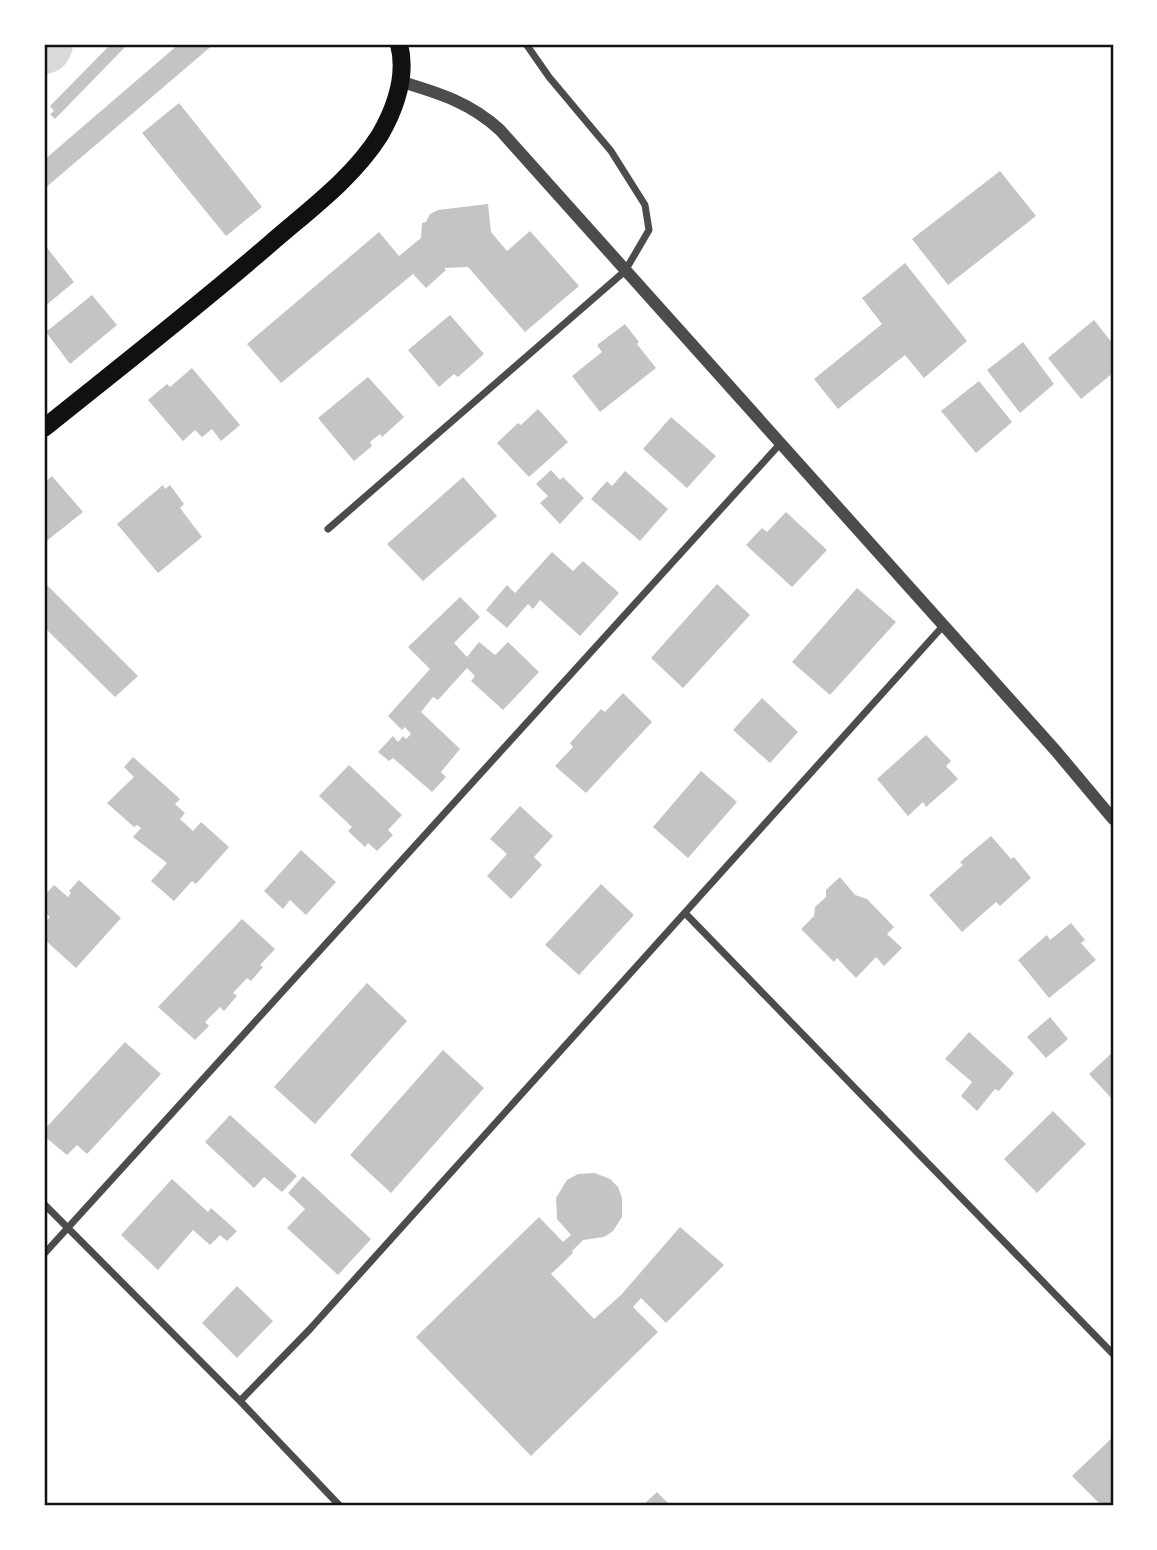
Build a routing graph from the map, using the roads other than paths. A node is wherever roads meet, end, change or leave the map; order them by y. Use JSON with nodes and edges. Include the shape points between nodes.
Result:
{"nodes":[{"id":1,"x":399,"y":44,"type":"edge"},
{"id":2,"x":526,"y":44,"type":"edge"},
{"id":3,"x":402,"y":82,"type":"junction"},
{"id":4,"x":625,"y":271,"type":"junction"},
{"id":5,"x":45,"y":425,"type":"edge"},
{"id":6,"x":780,"y":444,"type":"junction"},
{"id":7,"x":328,"y":529,"type":"dead end"},
{"id":8,"x":943,"y":626,"type":"junction"},
{"id":9,"x":1113,"y":819,"type":"edge"},
{"id":10,"x":685,"y":913,"type":"junction"},
{"id":11,"x":44,"y":1203,"type":"edge"},
{"id":12,"x":68,"y":1228,"type":"junction"},
{"id":13,"x":44,"y":1254,"type":"edge"},
{"id":14,"x":1113,"y":1354,"type":"edge"},
{"id":15,"x":240,"y":1401,"type":"junction"},
{"id":16,"x":340,"y":1506,"type":"edge"}],
"edges":[{"from":1,"to":3,"type":"main road"},
{"from":2,"to":4,"type":"street","via":[[611,151],[645,205],[649,230]]},
{"from":3,"to":4,"type":"street","via":[[462,102],[489,120]]},
{"from":3,"to":5,"type":"main road","via":[[379,135],[324,197],[208,297]]},
{"from":4,"to":6,"type":"street"},
{"from":4,"to":7,"type":"street"},
{"from":6,"to":8,"type":"street"},
{"from":6,"to":12,"type":"street"},
{"from":8,"to":9,"type":"street"},
{"from":8,"to":10,"type":"street"},
{"from":10,"to":14,"type":"street"},
{"from":10,"to":15,"type":"street"},
{"from":11,"to":12,"type":"street"},
{"from":12,"to":13,"type":"street"},
{"from":12,"to":15,"type":"street"},
{"from":15,"to":16,"type":"street"}]}
